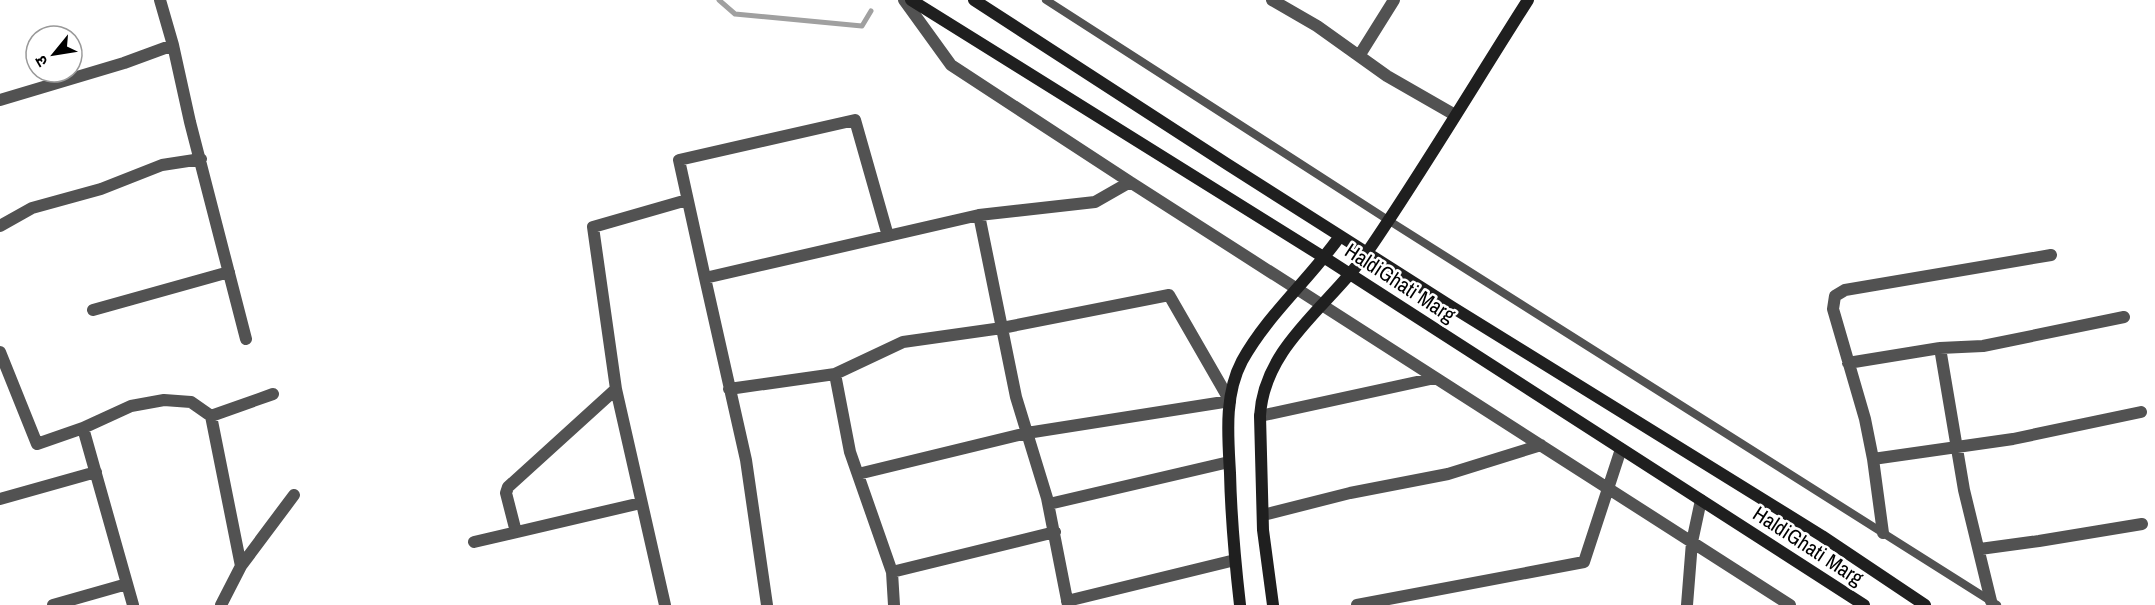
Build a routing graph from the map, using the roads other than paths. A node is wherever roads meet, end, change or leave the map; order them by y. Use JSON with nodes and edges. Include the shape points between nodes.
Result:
{"nodes":[{"id":1,"x":160,"y":0,"type":"edge"},
{"id":2,"x":904,"y":0,"type":"edge"},
{"id":3,"x":911,"y":0,"type":"edge"},
{"id":4,"x":974,"y":0,"type":"edge"},
{"id":5,"x":1046,"y":0,"type":"edge"},
{"id":6,"x":1272,"y":0,"type":"edge"},
{"id":7,"x":1394,"y":0,"type":"edge"},
{"id":8,"x":1528,"y":0,"type":"edge"},
{"id":9,"x":927,"y":5,"type":"edge"},
{"id":10,"x":173,"y":45,"type":"junction"},
{"id":11,"x":1359,"y":56,"type":"junction"},
{"id":12,"x":0,"y":100,"type":"edge"},
{"id":13,"x":1455,"y":115,"type":"junction"},
{"id":14,"x":201,"y":159,"type":"junction"},
{"id":15,"x":1130,"y":182,"type":"junction"},
{"id":16,"x":687,"y":200,"type":"junction"},
{"id":17,"x":979,"y":215,"type":"junction"},
{"id":18,"x":1388,"y":220,"type":"junction"},
{"id":19,"x":0,"y":226,"type":"edge"},
{"id":20,"x":888,"y":236,"type":"junction"},
{"id":21,"x":1340,"y":236,"type":"junction"},
{"id":22,"x":1367,"y":253,"type":"junction"},
{"id":23,"x":2051,"y":255,"type":"dead end"},
{"id":24,"x":1325,"y":258,"type":"junction"},
{"id":25,"x":230,"y":272,"type":"junction"},
{"id":26,"x":1350,"y":274,"type":"junction"},
{"id":27,"x":705,"y":278,"type":"junction"},
{"id":28,"x":1296,"y":289,"type":"junction"},
{"id":29,"x":1321,"y":305,"type":"junction"},
{"id":30,"x":93,"y":310,"type":"dead end"},
{"id":31,"x":2124,"y":317,"type":"dead end"},
{"id":32,"x":1002,"y":328,"type":"junction"},
{"id":33,"x":246,"y":339,"type":"dead end"},
{"id":34,"x":1940,"y":348,"type":"junction"},
{"id":35,"x":1,"y":358,"type":"edge"},
{"id":36,"x":1848,"y":363,"type":"junction"},
{"id":37,"x":835,"y":374,"type":"junction"},
{"id":38,"x":1435,"y":378,"type":"junction"},
{"id":39,"x":616,"y":389,"type":"junction"},
{"id":40,"x":729,"y":389,"type":"junction"},
{"id":41,"x":273,"y":394,"type":"dead end"},
{"id":42,"x":1230,"y":401,"type":"junction"},
{"id":43,"x":2141,"y":412,"type":"dead end"},
{"id":44,"x":211,"y":416,"type":"junction"},
{"id":45,"x":1260,"y":416,"type":"junction"},
{"id":46,"x":83,"y":428,"type":"junction"},
{"id":47,"x":1027,"y":433,"type":"junction"},
{"id":48,"x":1541,"y":445,"type":"junction"},
{"id":49,"x":1957,"y":448,"type":"junction"},
{"id":50,"x":1621,"y":449,"type":"junction"},
{"id":51,"x":1873,"y":459,"type":"junction"},
{"id":52,"x":1229,"y":462,"type":"junction"},
{"id":53,"x":96,"y":472,"type":"junction"},
{"id":54,"x":858,"y":474,"type":"junction"},
{"id":55,"x":1609,"y":489,"type":"junction"},
{"id":56,"x":294,"y":495,"type":"dead end"},
{"id":57,"x":0,"y":499,"type":"edge"},
{"id":58,"x":1701,"y":500,"type":"junction"},
{"id":59,"x":641,"y":503,"type":"junction"},
{"id":60,"x":1049,"y":504,"type":"junction"},
{"id":61,"x":1263,"y":515,"type":"junction"},
{"id":62,"x":2142,"y":524,"type":"dead end"},
{"id":63,"x":516,"y":532,"type":"junction"},
{"id":64,"x":1054,"y":532,"type":"junction"},
{"id":65,"x":1883,"y":533,"type":"junction"},
{"id":66,"x":474,"y":542,"type":"dead end"},
{"id":67,"x":1692,"y":542,"type":"junction"},
{"id":68,"x":1980,"y":549,"type":"junction"},
{"id":69,"x":1235,"y":560,"type":"junction"},
{"id":70,"x":241,"y":566,"type":"junction"},
{"id":71,"x":892,"y":572,"type":"junction"},
{"id":72,"x":127,"y":584,"type":"junction"},
{"id":73,"x":1067,"y":603,"type":"edge"},
{"id":74,"x":1994,"y":603,"type":"edge"},
{"id":75,"x":53,"y":605,"type":"edge"},
{"id":76,"x":133,"y":605,"type":"edge"},
{"id":77,"x":221,"y":605,"type":"edge"},
{"id":78,"x":665,"y":605,"type":"edge"},
{"id":79,"x":767,"y":605,"type":"edge"},
{"id":80,"x":894,"y":605,"type":"edge"},
{"id":81,"x":1240,"y":605,"type":"edge"},
{"id":82,"x":1273,"y":605,"type":"edge"},
{"id":83,"x":1358,"y":605,"type":"edge"},
{"id":84,"x":1687,"y":605,"type":"edge"},
{"id":85,"x":1790,"y":605,"type":"edge"},
{"id":86,"x":1864,"y":605,"type":"edge"},
{"id":87,"x":1925,"y":605,"type":"edge"}],
"edges":[{"from":1,"to":10,"type":"street"},
{"from":2,"to":15,"type":"street","via":[[951,65]]},
{"from":3,"to":9,"type":"street","name":"HaldiGhati Marg"},
{"from":4,"to":21,"type":"street","name":"HaldiGhati Marg"},
{"from":5,"to":18,"type":"lane"},
{"from":6,"to":11,"type":"street"},
{"from":7,"to":11,"type":"street"},
{"from":8,"to":13,"type":"street"},
{"from":9,"to":24,"type":"street","name":"HaldiGhati Marg"},
{"from":10,"to":12,"type":"street"},
{"from":10,"to":14,"type":"street"},
{"from":11,"to":13,"type":"street"},
{"from":13,"to":18,"type":"street"},
{"from":14,"to":19,"type":"street","via":[[162,165],[101,189],[32,208]]},
{"from":14,"to":25,"type":"street"},
{"from":15,"to":17,"type":"street","via":[[1095,202]]},
{"from":15,"to":28,"type":"street"},
{"from":16,"to":20,"type":"street","via":[[679,160],[855,120]]},
{"from":16,"to":27,"type":"street"},
{"from":16,"to":39,"type":"street","via":[[593,227]]},
{"from":17,"to":20,"type":"street"},
{"from":17,"to":32,"type":"street"},
{"from":18,"to":22,"type":"street"},
{"from":18,"to":65,"type":"lane"},
{"from":20,"to":27,"type":"street"},
{"from":21,"to":22,"type":"street","name":"HaldiGhati Marg"},
{"from":21,"to":24,"type":"street"},
{"from":22,"to":26,"type":"street"},
{"from":22,"to":87,"type":"street","name":"HaldiGhati Marg","via":[[1822,536]]},
{"from":23,"to":36,"type":"street","via":[[1845,290],[1834,296],[1833,309]]},
{"from":24,"to":26,"type":"street","name":"HaldiGhati Marg"},
{"from":24,"to":28,"type":"street"},
{"from":25,"to":30,"type":"street"},
{"from":25,"to":33,"type":"street"},
{"from":26,"to":29,"type":"street"},
{"from":26,"to":50,"type":"street","name":"HaldiGhati Marg"},
{"from":27,"to":40,"type":"street"},
{"from":28,"to":29,"type":"street"},
{"from":28,"to":42,"type":"street","via":[[1242,362]]},
{"from":29,"to":38,"type":"street"},
{"from":29,"to":45,"type":"street","via":[[1270,373]]},
{"from":31,"to":34,"type":"street","via":[[1983,346]]},
{"from":32,"to":37,"type":"street","via":[[903,342]]},
{"from":32,"to":42,"type":"street","via":[[1169,296]]},
{"from":32,"to":47,"type":"street"},
{"from":34,"to":36,"type":"street"},
{"from":34,"to":49,"type":"street"},
{"from":35,"to":46,"type":"street","via":[[38,444]]},
{"from":36,"to":51,"type":"street"},
{"from":37,"to":40,"type":"street"},
{"from":37,"to":54,"type":"street"},
{"from":38,"to":45,"type":"street"},
{"from":38,"to":48,"type":"street"},
{"from":39,"to":59,"type":"street"},
{"from":39,"to":63,"type":"street","via":[[508,487],[506,493]]},
{"from":40,"to":79,"type":"street","via":[[746,460]]},
{"from":41,"to":44,"type":"street"},
{"from":42,"to":47,"type":"street"},
{"from":42,"to":52,"type":"street"},
{"from":43,"to":49,"type":"street"},
{"from":44,"to":46,"type":"street","via":[[191,402],[164,400],[131,406]]},
{"from":44,"to":70,"type":"street"},
{"from":45,"to":61,"type":"street"},
{"from":46,"to":53,"type":"street"},
{"from":47,"to":54,"type":"street"},
{"from":47,"to":60,"type":"street"},
{"from":48,"to":55,"type":"street"},
{"from":48,"to":61,"type":"street","via":[[1448,474]]},
{"from":49,"to":51,"type":"street"},
{"from":49,"to":68,"type":"street"},
{"from":50,"to":55,"type":"street"},
{"from":50,"to":58,"type":"street","name":"HaldiGhati Marg"},
{"from":51,"to":65,"type":"street"},
{"from":52,"to":60,"type":"street"},
{"from":52,"to":69,"type":"street"},
{"from":53,"to":57,"type":"street"},
{"from":53,"to":72,"type":"street"},
{"from":54,"to":71,"type":"street"},
{"from":55,"to":67,"type":"street"},
{"from":55,"to":83,"type":"street","via":[[1584,562]]},
{"from":56,"to":70,"type":"street"},
{"from":58,"to":67,"type":"street"},
{"from":58,"to":86,"type":"street","name":"HaldiGhati Marg"},
{"from":59,"to":63,"type":"street"},
{"from":59,"to":78,"type":"street"},
{"from":60,"to":64,"type":"street"},
{"from":61,"to":82,"type":"street"},
{"from":62,"to":68,"type":"street"},
{"from":63,"to":66,"type":"street"},
{"from":64,"to":71,"type":"street"},
{"from":64,"to":73,"type":"street"},
{"from":65,"to":74,"type":"lane"},
{"from":67,"to":84,"type":"street"},
{"from":67,"to":85,"type":"street"},
{"from":68,"to":74,"type":"street"},
{"from":69,"to":73,"type":"street"},
{"from":69,"to":81,"type":"street"},
{"from":70,"to":77,"type":"street"},
{"from":71,"to":80,"type":"street"},
{"from":72,"to":75,"type":"street"},
{"from":72,"to":76,"type":"street"}]}
